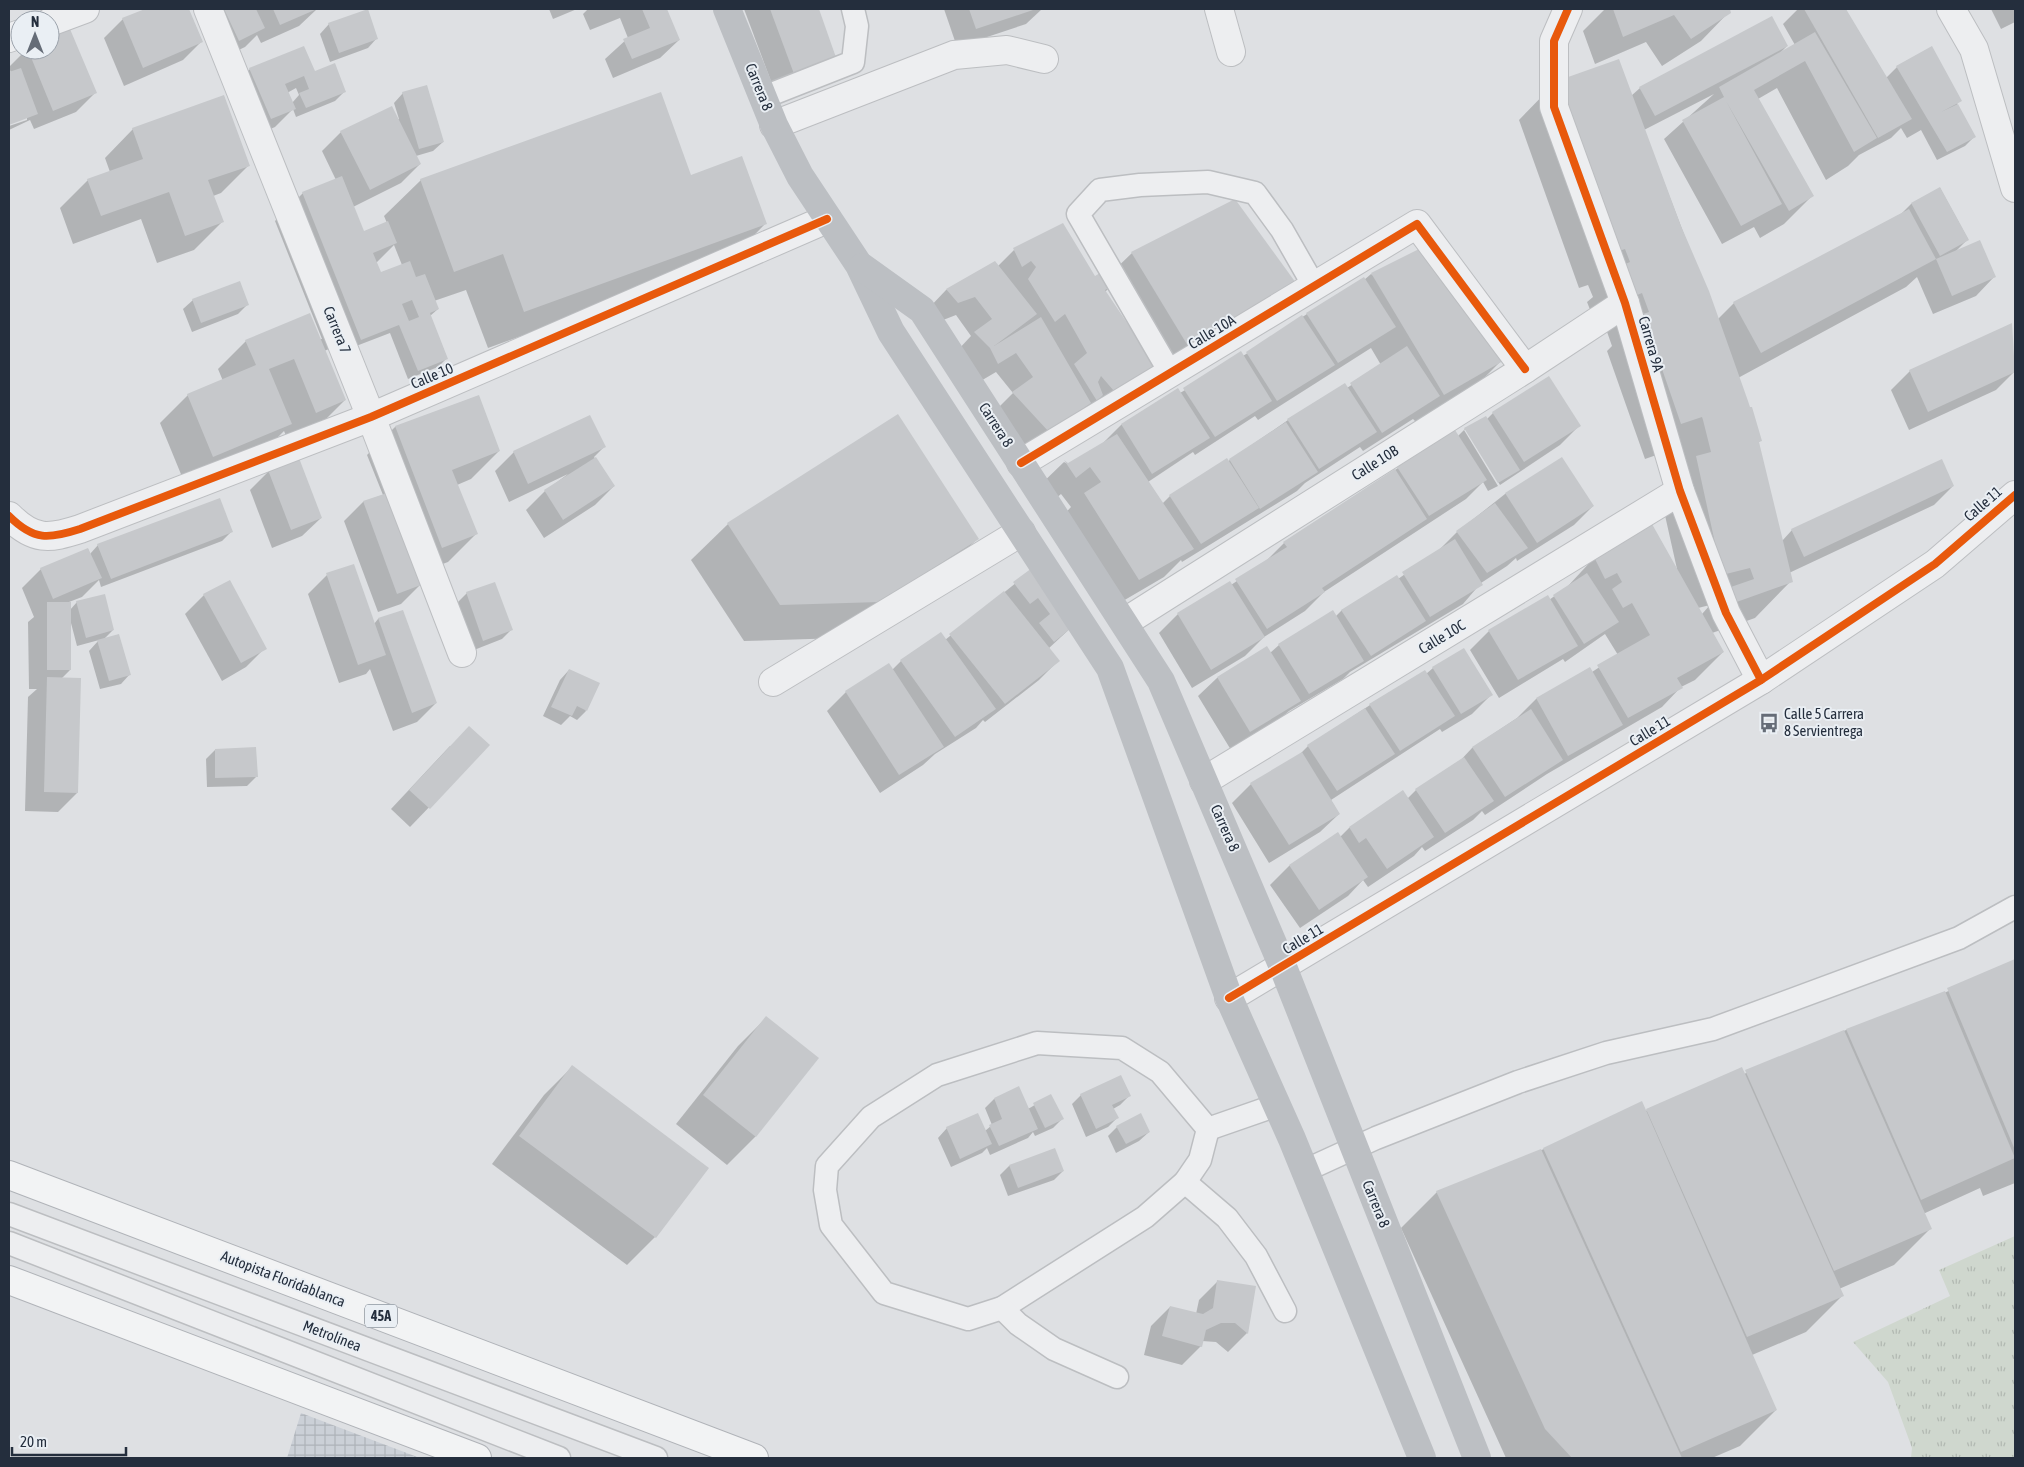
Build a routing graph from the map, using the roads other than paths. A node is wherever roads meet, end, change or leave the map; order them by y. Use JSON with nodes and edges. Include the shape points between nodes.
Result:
{"nodes":[{"id":1,"x":85,"y":9,"type":"edge"},
{"id":2,"x":208,"y":9,"type":"edge"},
{"id":3,"x":727,"y":9,"type":"edge"},
{"id":4,"x":852,"y":9,"type":"edge"},
{"id":5,"x":1219,"y":9,"type":"edge"},
{"id":6,"x":1568,"y":9,"type":"edge"},
{"id":7,"x":1951,"y":9,"type":"edge"},
{"id":8,"x":60,"y":18,"type":"edge"},
{"id":9,"x":1231,"y":52,"type":"dead end"},
{"id":10,"x":1044,"y":59,"type":"dead end"},
{"id":11,"x":764,"y":97,"type":"junction"},
{"id":12,"x":774,"y":125,"type":"junction"},
{"id":13,"x":2015,"y":188,"type":"edge"},
{"id":14,"x":827,"y":219,"type":"junction"},
{"id":15,"x":859,"y":265,"type":"junction"},
{"id":16,"x":1314,"y":286,"type":"junction"},
{"id":17,"x":1625,"y":303,"type":"junction"},
{"id":18,"x":1525,"y":369,"type":"junction"},
{"id":19,"x":1171,"y":374,"type":"junction"},
{"id":20,"x":371,"y":417,"type":"junction"},
{"id":21,"x":1021,"y":464,"type":"junction"},
{"id":22,"x":1680,"y":491,"type":"junction"},
{"id":23,"x":2015,"y":494,"type":"edge"},
{"id":24,"x":9,"y":516,"type":"edge"},
{"id":25,"x":1021,"y":532,"type":"junction"},
{"id":26,"x":1125,"y":622,"type":"junction"},
{"id":27,"x":462,"y":652,"type":"dead end"},
{"id":28,"x":1761,"y":680,"type":"junction"},
{"id":29,"x":773,"y":682,"type":"dead end"},
{"id":30,"x":1204,"y":781,"type":"junction"},
{"id":31,"x":2015,"y":907,"type":"edge"},
{"id":32,"x":1284,"y":967,"type":"junction"},
{"id":33,"x":1229,"y":998,"type":"junction"},
{"id":34,"x":1276,"y":1105,"type":"junction"},
{"id":35,"x":1208,"y":1129,"type":"junction"},
{"id":36,"x":1354,"y":1148,"type":"junction"},
{"id":37,"x":1304,"y":1171,"type":"junction"},
{"id":38,"x":9,"y":1175,"type":"edge"},
{"id":39,"x":1185,"y":1182,"type":"junction"},
{"id":40,"x":9,"y":1214,"type":"edge"},
{"id":41,"x":9,"y":1243,"type":"edge"},
{"id":42,"x":9,"y":1280,"type":"edge"},
{"id":43,"x":1002,"y":1308,"type":"junction"},
{"id":44,"x":1285,"y":1311,"type":"dead end"},
{"id":45,"x":1117,"y":1377,"type":"dead end"},
{"id":46,"x":477,"y":1458,"type":"edge"},
{"id":47,"x":559,"y":1458,"type":"edge"},
{"id":48,"x":656,"y":1458,"type":"edge"},
{"id":49,"x":754,"y":1458,"type":"edge"},
{"id":50,"x":1422,"y":1458,"type":"edge"},
{"id":51,"x":1477,"y":1458,"type":"edge"}],
"edges":[{"from":1,"to":8,"type":"street"},
{"from":2,"to":20,"type":"street","name":"Carrera 7"},
{"from":3,"to":11,"type":"main road","name":"Carrera 8"},
{"from":4,"to":11,"type":"lane","via":[[857,26],[853,62]]},
{"from":5,"to":9,"type":"street"},
{"from":6,"to":17,"type":"street","name":"Carrera 9A","via":[[1554,41],[1554,107]]},
{"from":7,"to":13,"type":"street","via":[[1974,49]]},
{"from":10,"to":12,"type":"street","via":[[1007,50],[954,55]]},
{"from":11,"to":12,"type":"main road","name":"Carrera 8"},
{"from":12,"to":14,"type":"main road","name":"Carrera 8"},
{"from":14,"to":15,"type":"main road","name":"Carrera 8"},
{"from":14,"to":20,"type":"street","name":"Calle 10"},
{"from":15,"to":21,"type":"main road","name":"Carrera 8","via":[[922,310]]},
{"from":15,"to":25,"type":"main road","name":"Carrera 8","via":[[891,332]]},
{"from":16,"to":18,"type":"street","name":"Calle 10A","via":[[1417,224]]},
{"from":16,"to":19,"type":"street","name":"Calle 10A"},
{"from":16,"to":19,"type":"lane","via":[[1282,230],[1255,194],[1208,182],[1100,190],[1078,214]]},
{"from":17,"to":18,"type":"street","name":"Calle 10B"},
{"from":17,"to":22,"type":"street","name":"Carrera 9A"},
{"from":18,"to":26,"type":"street","name":"Calle 10B"},
{"from":19,"to":21,"type":"street","name":"Calle 10A"},
{"from":20,"to":24,"type":"street","name":"Calle 10","via":[[80,529],[40,537],[31,534]]},
{"from":20,"to":27,"type":"street","name":"Carrera 7"},
{"from":21,"to":26,"type":"main road","name":"Carrera 8"},
{"from":22,"to":28,"type":"street","name":"Carrera 9A","via":[[1726,613]]},
{"from":22,"to":30,"type":"street","name":"Calle 10C"},
{"from":23,"to":28,"type":"street","name":"Calle 11","via":[[1935,564]]},
{"from":25,"to":29,"type":"street"},
{"from":25,"to":33,"type":"main road","name":"Carrera 8","via":[[1110,668]]},
{"from":26,"to":30,"type":"main road","name":"Carrera 8","via":[[1161,681]]},
{"from":28,"to":32,"type":"street","name":"Calle 11"},
{"from":30,"to":32,"type":"main road","name":"Carrera 8"},
{"from":31,"to":36,"type":"lane","via":[[1959,938],[1713,1029],[1606,1053],[1510,1086]]},
{"from":32,"to":33,"type":"street","name":"Calle 11"},
{"from":32,"to":36,"type":"main road","name":"Carrera 8"},
{"from":33,"to":34,"type":"main road","name":"Carrera 8"},
{"from":34,"to":35,"type":"lane"},
{"from":34,"to":37,"type":"main road","name":"Carrera 8"},
{"from":35,"to":39,"type":"lane","via":[[1200,1160]]},
{"from":35,"to":43,"type":"lane","via":[[1160,1072],[1122,1048],[1037,1043],[937,1075],[871,1117],[827,1166],[825,1190],[831,1225],[884,1293],[968,1319]]},
{"from":36,"to":37,"type":"lane"},
{"from":36,"to":51,"type":"main road","name":"Carrera 8"},
{"from":37,"to":50,"type":"main road","name":"Carrera 8"},
{"from":38,"to":49,"type":"highway","name":"Autopista Floridablanca","number":"45A"},
{"from":39,"to":43,"type":"lane","via":[[1144,1217]]},
{"from":39,"to":44,"type":"lane","via":[[1232,1226],[1256,1256]]},
{"from":40,"to":48,"type":"lane","name":"Metrolínea"},
{"from":41,"to":47,"type":"lane","name":"Metrolínea"},
{"from":42,"to":46,"type":"highway"},
{"from":43,"to":45,"type":"lane","via":[[1018,1324],[1054,1349]]}]}
